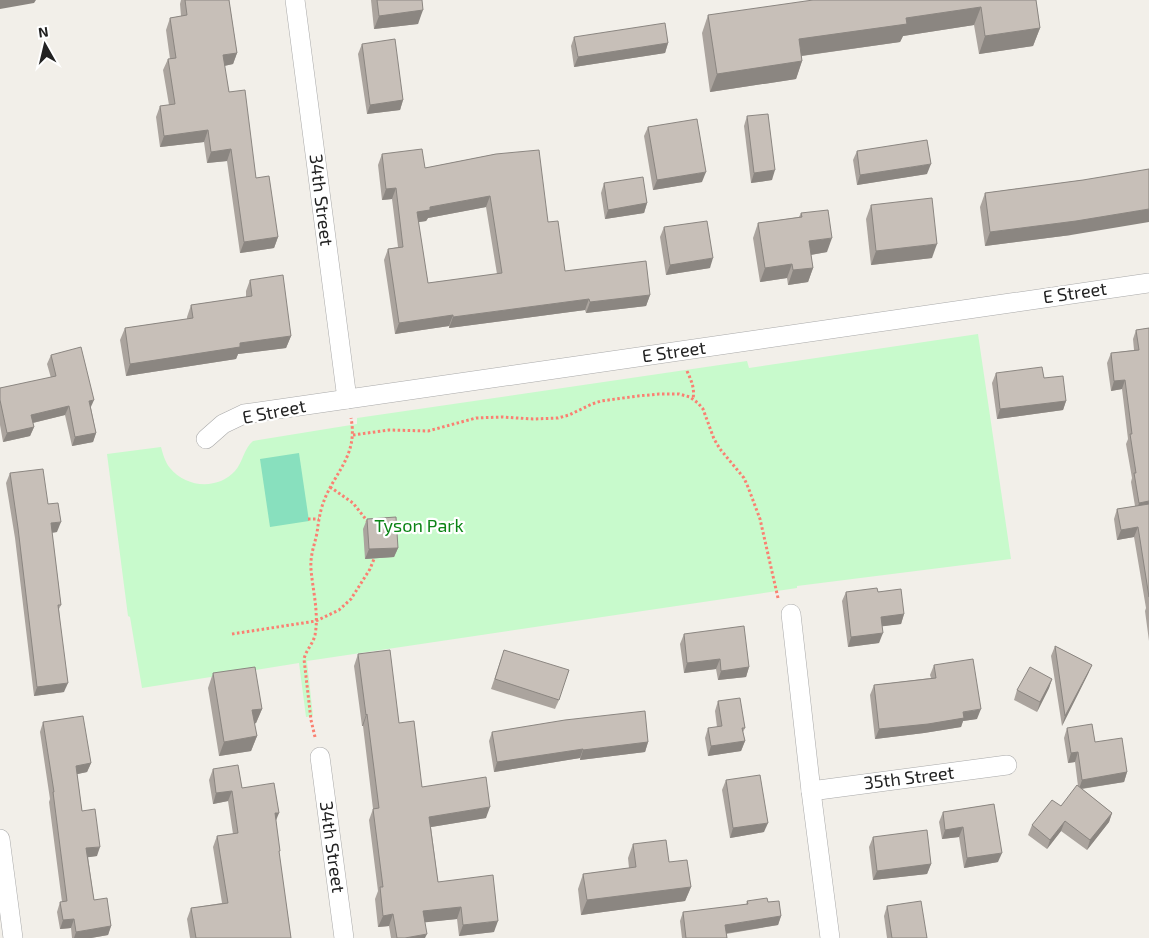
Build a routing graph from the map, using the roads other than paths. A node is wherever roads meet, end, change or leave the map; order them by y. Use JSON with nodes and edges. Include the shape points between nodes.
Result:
{"nodes":[{"id":1,"x":295,"y":0,"type":"edge"},
{"id":2,"x":1149,"y":283,"type":"edge"},
{"id":3,"x":347,"y":399,"type":"junction"},
{"id":4,"x":206,"y":439,"type":"dead end"},
{"id":5,"x":786,"y":610,"type":"road end"},
{"id":6,"x":320,"y":757,"type":"road end"},
{"id":7,"x":1007,"y":765,"type":"dead end"},
{"id":8,"x":811,"y":791,"type":"junction"},
{"id":9,"x":0,"y":839,"type":"edge"},
{"id":10,"x":13,"y":938,"type":"edge"},
{"id":11,"x":344,"y":938,"type":"edge"},
{"id":12,"x":830,"y":938,"type":"edge"}],
"edges":[{"from":1,"to":3,"type":"street","name":"34th Street"},
{"from":2,"to":3,"type":"street","name":"E Street"},
{"from":3,"to":4,"type":"street","name":"E Street","via":[[244,414],[223,424]]},
{"from":5,"to":8,"type":"street"},
{"from":6,"to":11,"type":"street","name":"34th Street"},
{"from":7,"to":8,"type":"street","name":"35th Street"},
{"from":8,"to":12,"type":"street"},
{"from":9,"to":10,"type":"street"}]}
